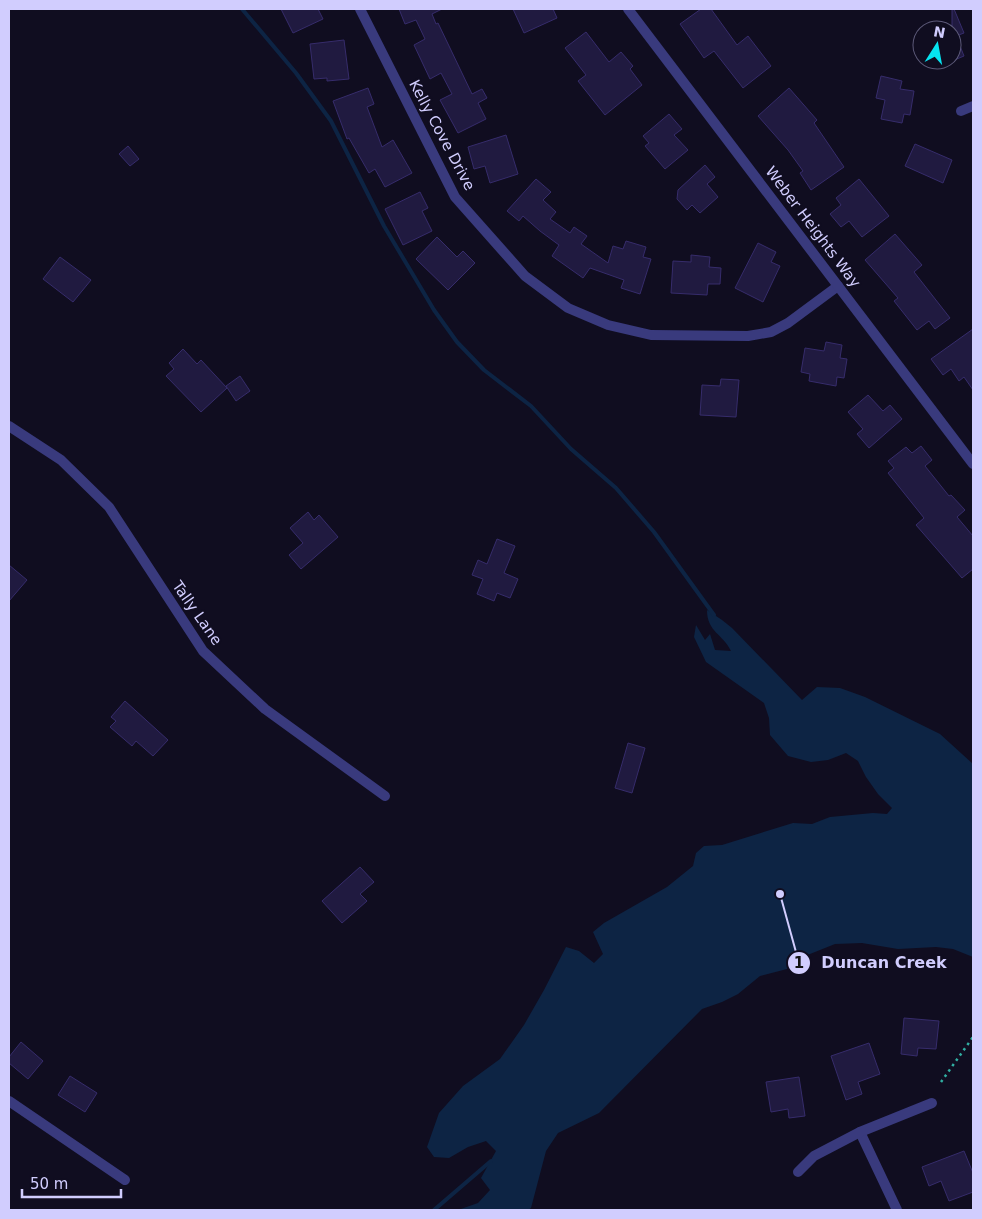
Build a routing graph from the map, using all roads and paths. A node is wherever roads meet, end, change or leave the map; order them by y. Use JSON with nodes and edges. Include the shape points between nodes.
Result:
{"nodes":[{"id":1,"x":360,"y":9,"type":"edge"},
{"id":2,"x":628,"y":9,"type":"edge"},
{"id":3,"x":973,"y":106,"type":"edge"},
{"id":4,"x":961,"y":111,"type":"dead end"},
{"id":5,"x":838,"y":286,"type":"junction"},
{"id":6,"x":9,"y":426,"type":"edge"},
{"id":7,"x":973,"y":464,"type":"edge"},
{"id":8,"x":385,"y":796,"type":"dead end"},
{"id":9,"x":973,"y":1037,"type":"edge"},
{"id":10,"x":942,"y":1082,"type":"dead end"},
{"id":11,"x":9,"y":1101,"type":"edge"},
{"id":12,"x":932,"y":1103,"type":"dead end"},
{"id":13,"x":860,"y":1132,"type":"junction"},
{"id":14,"x":798,"y":1172,"type":"dead end"},
{"id":15,"x":125,"y":1180,"type":"dead end"},
{"id":16,"x":897,"y":1210,"type":"edge"}],
"edges":[{"from":1,"to":5,"type":"street","name":"Kelly Cove Drive","via":[[455,197],[525,276],[568,308],[608,325],[651,335],[748,336],[771,332],[788,323]]},
{"from":2,"to":5,"type":"street","name":"Weber Heights Way"},
{"from":3,"to":4,"type":"street"},
{"from":5,"to":7,"type":"street","name":"Weber Heights Way"},
{"from":6,"to":8,"type":"street","name":"Tally Lane","via":[[61,460],[109,507],[203,651],[266,710]]},
{"from":9,"to":10,"type":"path"},
{"from":11,"to":15,"type":"street"},
{"from":12,"to":13,"type":"street"},
{"from":13,"to":14,"type":"street","via":[[814,1156]]},
{"from":13,"to":16,"type":"street"}]}
